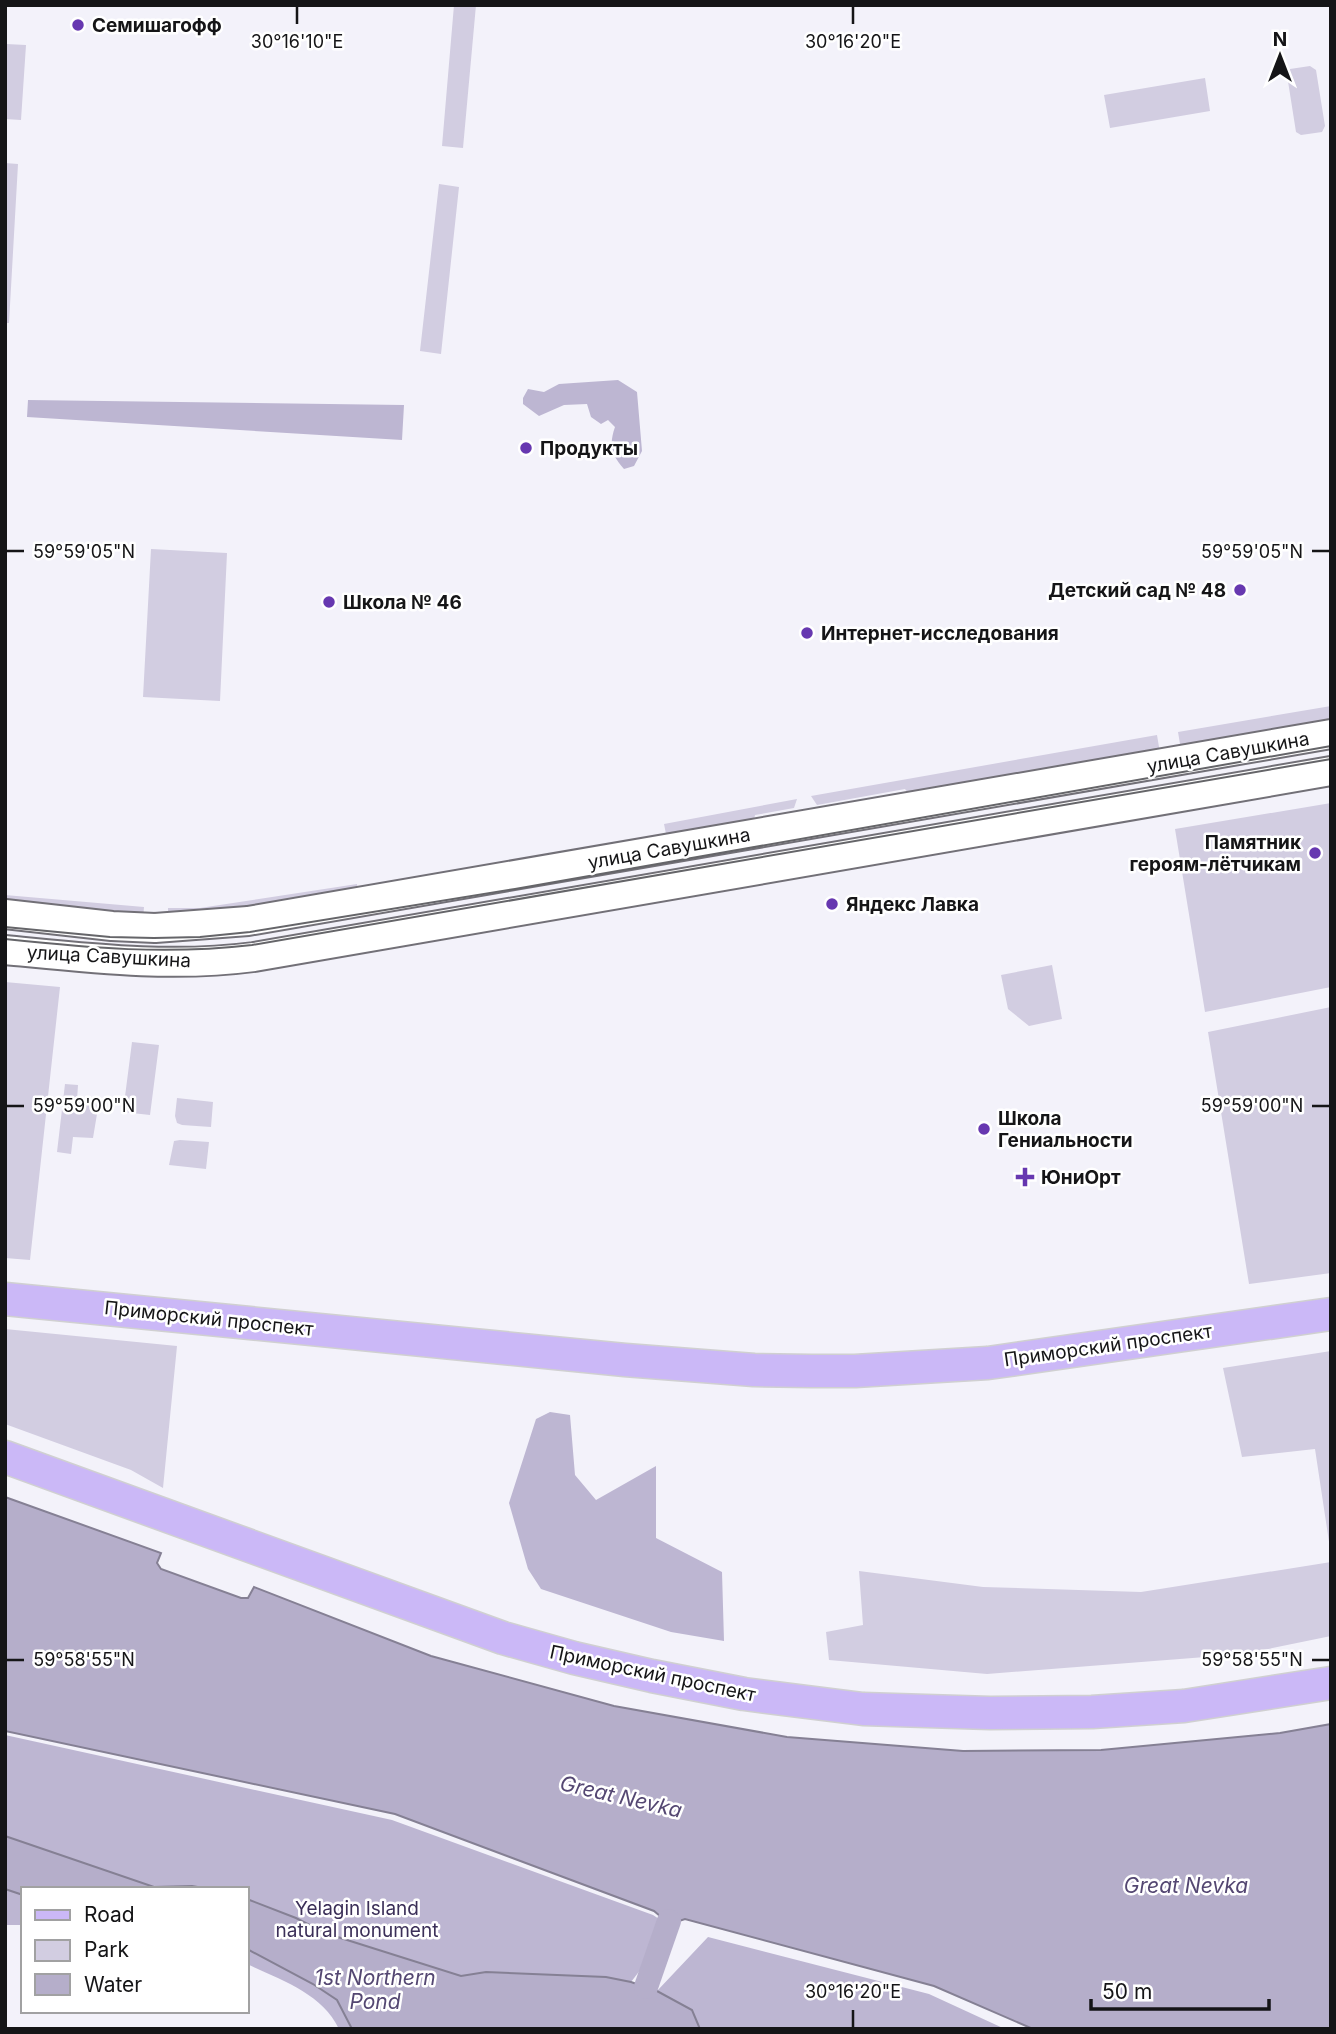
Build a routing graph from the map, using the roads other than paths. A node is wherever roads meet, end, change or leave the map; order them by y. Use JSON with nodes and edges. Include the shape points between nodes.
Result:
{"nodes":[{"id":1,"x":1331,"y":734,"type":"edge"},
{"id":2,"x":1331,"y":771,"type":"edge"},
{"id":3,"x":5,"y":914,"type":"edge"},
{"id":4,"x":5,"y":950,"type":"edge"},
{"id":5,"x":5,"y":1299,"type":"edge"},
{"id":6,"x":1331,"y":1314,"type":"edge"},
{"id":7,"x":5,"y":1457,"type":"edge"},
{"id":8,"x":1331,"y":1684,"type":"edge"}],
"edges":[{"from":1,"to":3,"type":"main road","name":"улица Савушкина","via":[[248,921],[155,928]]},
{"from":2,"to":4,"type":"main road","name":"улица Савушкина","via":[[254,957],[152,963]]},
{"from":5,"to":6,"type":"main road","name":"Приморский проспект","via":[[625,1360],[823,1371],[988,1363]]},
{"from":7,"to":8,"type":"main road","name":"Приморский проспект","via":[[503,1638],[744,1694],[863,1709],[1092,1712],[1184,1706]]}]}
